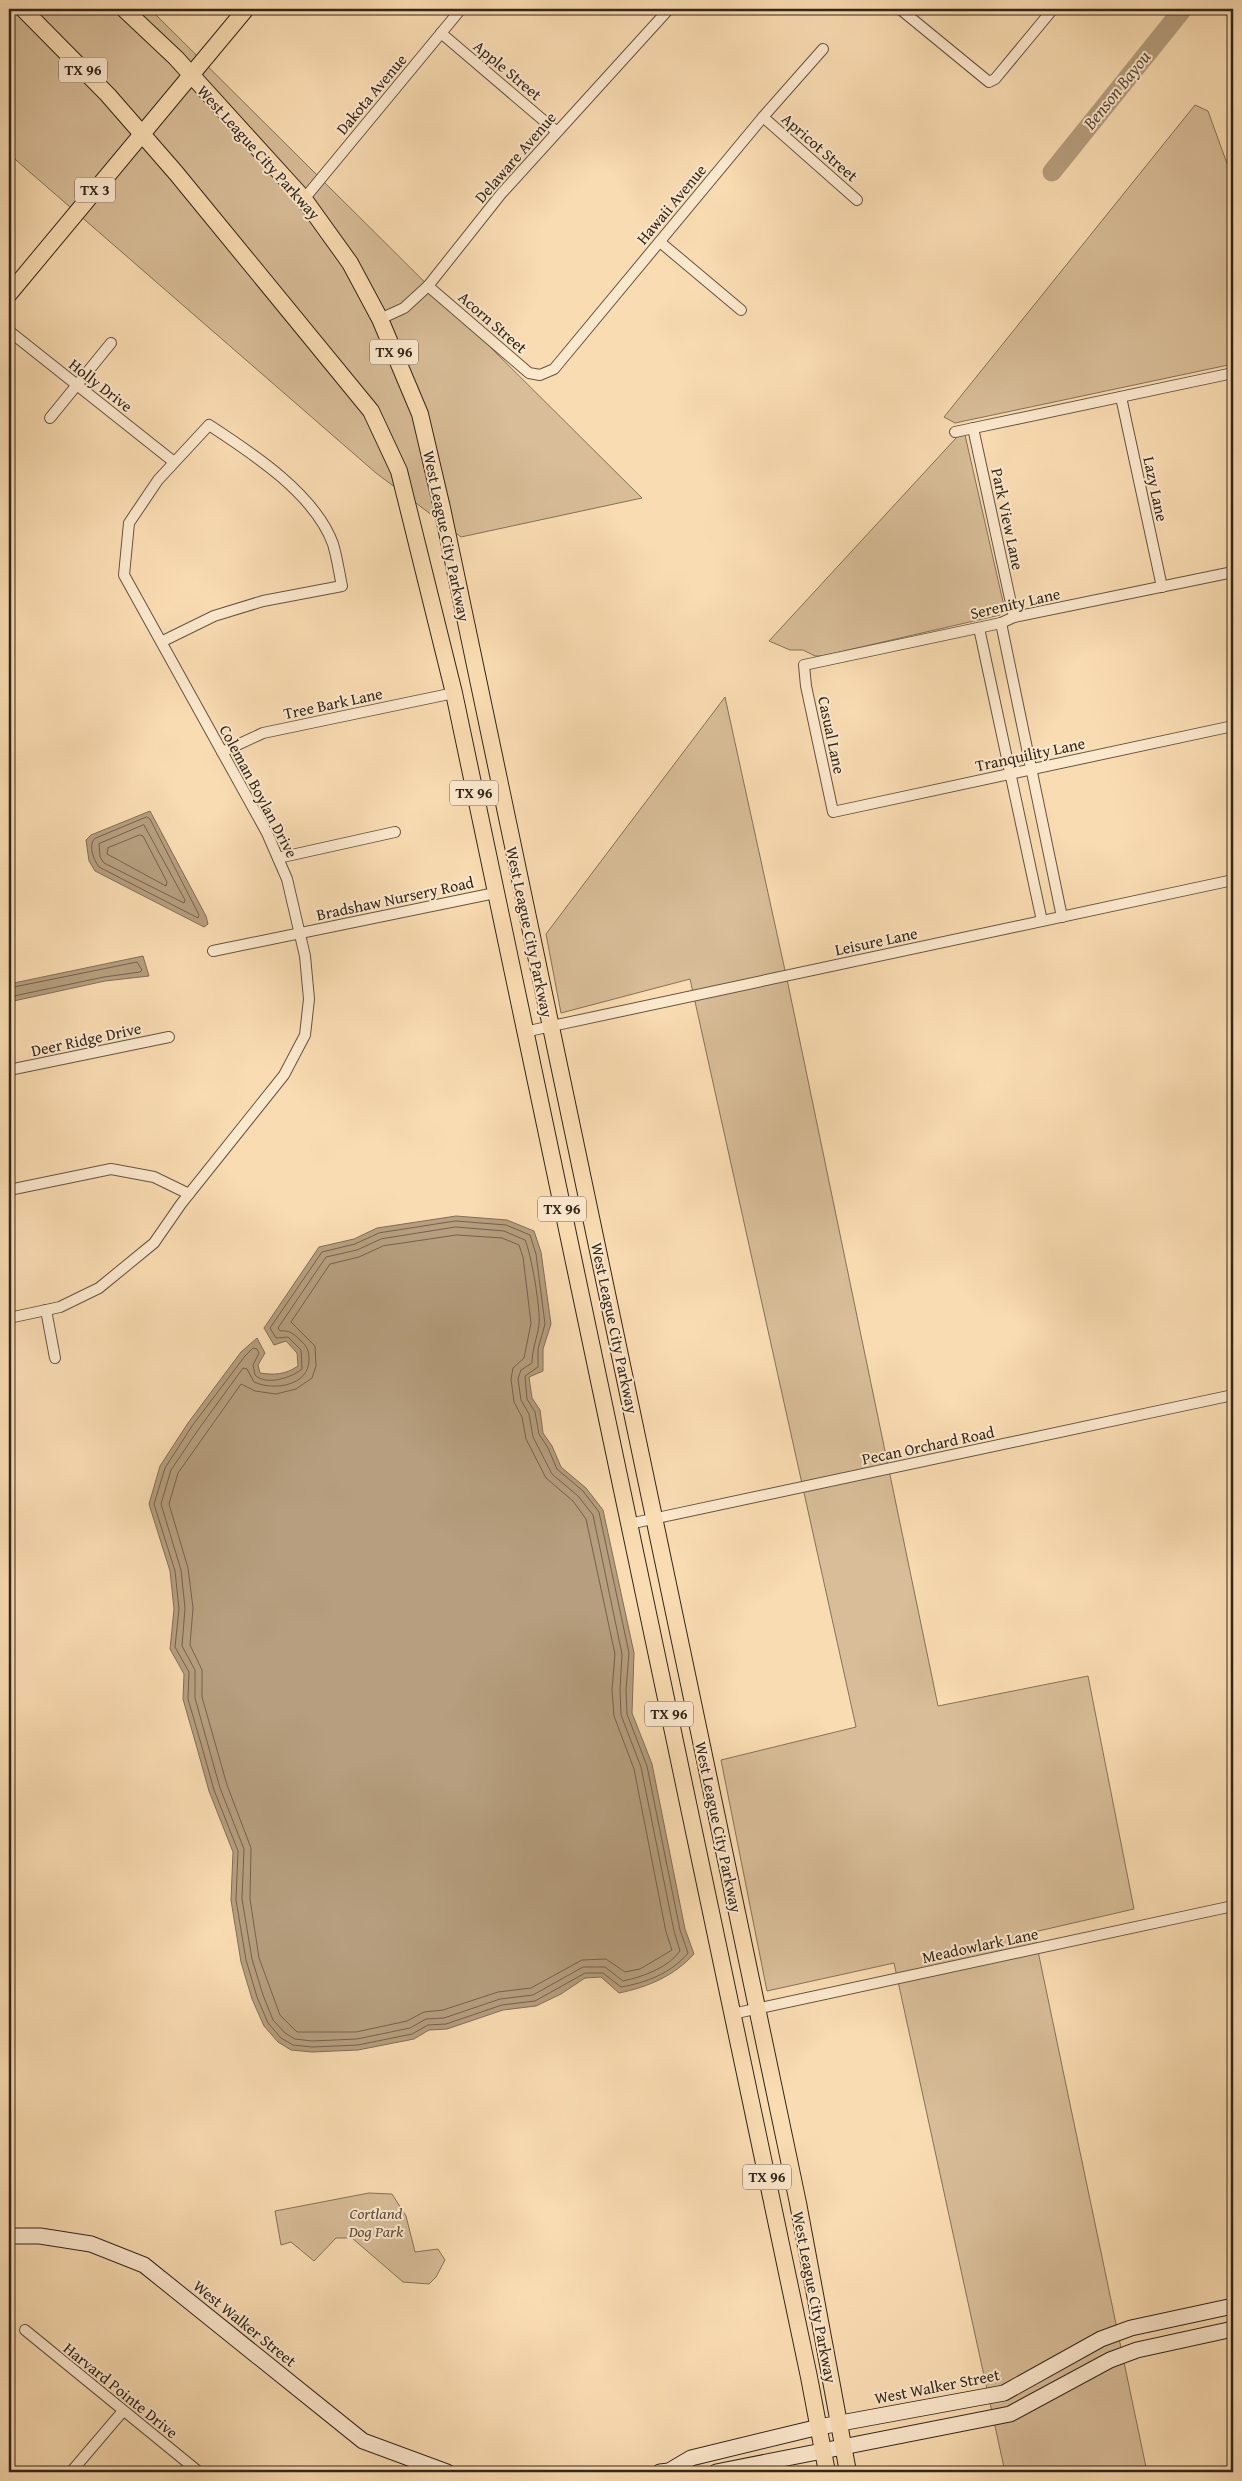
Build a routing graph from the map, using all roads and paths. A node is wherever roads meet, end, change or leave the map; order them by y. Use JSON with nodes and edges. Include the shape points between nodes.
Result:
{"nodes":[{"id":1,"x":23,"y":9,"type":"edge"},
{"id":2,"x":124,"y":9,"type":"edge"},
{"id":3,"x":246,"y":9,"type":"edge"},
{"id":4,"x":461,"y":9,"type":"edge"},
{"id":5,"x":669,"y":9,"type":"edge"},
{"id":6,"x":900,"y":9,"type":"edge"},
{"id":7,"x":1053,"y":9,"type":"edge"},
{"id":8,"x":441,"y":33,"type":"junction"},
{"id":9,"x":824,"y":49,"type":"dead end"},
{"id":10,"x":191,"y":75,"type":"junction"},
{"id":11,"x":763,"y":118,"type":"junction"},
{"id":12,"x":556,"y":131,"type":"junction"},
{"id":13,"x":142,"y":134,"type":"junction"},
{"id":14,"x":304,"y":199,"type":"junction"},
{"id":15,"x":857,"y":200,"type":"dead end"},
{"id":16,"x":660,"y":242,"type":"junction"},
{"id":17,"x":428,"y":286,"type":"junction"},
{"id":18,"x":9,"y":294,"type":"edge"},
{"id":19,"x":741,"y":310,"type":"dead end"},
{"id":20,"x":380,"y":319,"type":"junction"},
{"id":21,"x":9,"y":331,"type":"edge"},
{"id":22,"x":111,"y":343,"type":"dead end"},
{"id":23,"x":1233,"y":372,"type":"edge"},
{"id":24,"x":540,"y":375,"type":"joint"},
{"id":25,"x":76,"y":384,"type":"junction"},
{"id":26,"x":1121,"y":397,"type":"junction"},
{"id":27,"x":50,"y":418,"type":"dead end"},
{"id":28,"x":973,"y":428,"type":"junction"},
{"id":29,"x":954,"y":432,"type":"dead end"},
{"id":30,"x":174,"y":462,"type":"junction"},
{"id":31,"x":1233,"y":572,"type":"edge"},
{"id":32,"x":1162,"y":587,"type":"junction"},
{"id":33,"x":1014,"y":617,"type":"junction"},
{"id":34,"x":1001,"y":624,"type":"junction"},
{"id":35,"x":979,"y":628,"type":"junction"},
{"id":36,"x":162,"y":642,"type":"junction"},
{"id":37,"x":804,"y":665,"type":"joint"},
{"id":38,"x":479,"y":687,"type":"junction"},
{"id":39,"x":454,"y":692,"type":"junction"},
{"id":40,"x":1233,"y":726,"type":"edge"},
{"id":41,"x":222,"y":752,"type":"junction"},
{"id":42,"x":1031,"y":770,"type":"junction"},
{"id":43,"x":1010,"y":774,"type":"junction"},
{"id":44,"x":833,"y":812,"type":"joint"},
{"id":45,"x":395,"y":832,"type":"dead end"},
{"id":46,"x":278,"y":858,"type":"junction"},
{"id":47,"x":1233,"y":880,"type":"edge"},
{"id":48,"x":495,"y":893,"type":"junction"},
{"id":49,"x":1062,"y":917,"type":"junction"},
{"id":50,"x":1042,"y":921,"type":"junction"},
{"id":51,"x":300,"y":932,"type":"junction"},
{"id":52,"x":214,"y":951,"type":"dead end"},
{"id":53,"x":550,"y":1027,"type":"junction"},
{"id":54,"x":524,"y":1032,"type":"junction"},
{"id":55,"x":170,"y":1037,"type":"dead end"},
{"id":56,"x":9,"y":1070,"type":"edge"},
{"id":57,"x":9,"y":1190,"type":"edge"},
{"id":58,"x":189,"y":1194,"type":"junction"},
{"id":59,"x":46,"y":1310,"type":"junction"},
{"id":60,"x":9,"y":1318,"type":"edge"},
{"id":61,"x":55,"y":1358,"type":"dead end"},
{"id":62,"x":1233,"y":1395,"type":"edge"},
{"id":63,"x":655,"y":1518,"type":"junction"},
{"id":64,"x":629,"y":1524,"type":"junction"},
{"id":65,"x":1233,"y":1906,"type":"edge"},
{"id":66,"x":757,"y":2007,"type":"junction"},
{"id":67,"x":732,"y":2014,"type":"junction"},
{"id":68,"x":9,"y":2236,"type":"edge"},
{"id":69,"x":1233,"y":2306,"type":"edge"},
{"id":70,"x":1233,"y":2329,"type":"edge"},
{"id":71,"x":25,"y":2330,"type":"dead end"},
{"id":72,"x":123,"y":2410,"type":"junction"},
{"id":73,"x":839,"y":2424,"type":"junction"},
{"id":74,"x":818,"y":2427,"type":"junction"},
{"id":75,"x":843,"y":2446,"type":"junction"},
{"id":76,"x":823,"y":2451,"type":"junction"},
{"id":77,"x":71,"y":2472,"type":"edge"},
{"id":78,"x":199,"y":2472,"type":"edge"},
{"id":79,"x":447,"y":2472,"type":"edge"},
{"id":80,"x":668,"y":2472,"type":"edge"},
{"id":81,"x":716,"y":2472,"type":"edge"},
{"id":82,"x":827,"y":2472,"type":"edge"},
{"id":83,"x":848,"y":2472,"type":"edge"}],
"edges":[{"from":1,"to":13,"type":"main road","number":"TX 96"},
{"from":2,"to":10,"type":"main road","number":"TX 96"},
{"from":3,"to":10,"type":"main road","number":"TX 3"},
{"from":4,"to":8,"type":"street","name":"Dakota Avenue"},
{"from":5,"to":12,"type":"street","name":"Delaware Avenue"},
{"from":6,"to":7,"type":"street","via":[[988,82],[995,79]]},
{"from":8,"to":12,"type":"street","name":"Apple Street"},
{"from":8,"to":14,"type":"street","name":"Dakota Avenue"},
{"from":9,"to":11,"type":"street","name":"Hawaii Avenue"},
{"from":10,"to":13,"type":"main road","number":"TX 3"},
{"from":10,"to":14,"type":"main road","name":"West League City Parkway","number":"TX 96"},
{"from":11,"to":15,"type":"street","name":"Apricot Street"},
{"from":11,"to":16,"type":"street","name":"Hawaii Avenue"},
{"from":12,"to":17,"type":"street","name":"Delaware Avenue"},
{"from":13,"to":18,"type":"main road","number":"TX 3"},
{"from":13,"to":39,"type":"main road","name":"West League City Parkway","number":"TX 96","via":[[371,411],[399,471]]},
{"from":14,"to":20,"type":"main road","name":"West League City Parkway","number":"TX 96","via":[[350,263]]},
{"from":16,"to":19,"type":"street"},
{"from":16,"to":24,"type":"street","name":"Hawaii Avenue","via":[[554,369]]},
{"from":17,"to":20,"type":"street","name":"Delaware Avenue","via":[[404,308]]},
{"from":17,"to":24,"type":"street","name":"Acorn Street","via":[[529,373]]},
{"from":20,"to":38,"type":"main road","name":"West League City Parkway","number":"TX 96","via":[[420,414]]},
{"from":21,"to":25,"type":"street","name":"Holly Drive"},
{"from":22,"to":25,"type":"street"},
{"from":23,"to":26,"type":"street"},
{"from":25,"to":27,"type":"street"},
{"from":25,"to":30,"type":"street","name":"Holly Drive"},
{"from":26,"to":28,"type":"street"},
{"from":26,"to":32,"type":"street","name":"Lazy Lane"},
{"from":28,"to":29,"type":"street"},
{"from":28,"to":33,"type":"street","name":"Park View Lane"},
{"from":30,"to":36,"type":"street","name":"Coleman Boylan Drive","via":[[129,523],[125,552],[124,575]]},
{"from":30,"to":36,"type":"street","name":"Coleman Boylan Drive","via":[[209,425],[237,443],[311,505],[333,544],[342,586],[263,601],[214,616]]},
{"from":31,"to":32,"type":"street","name":"Serenity Lane"},
{"from":32,"to":33,"type":"street","name":"Serenity Lane"},
{"from":33,"to":34,"type":"street","name":"Serenity Lane"},
{"from":34,"to":35,"type":"street","name":"Serenity Lane"},
{"from":34,"to":42,"type":"street"},
{"from":35,"to":37,"type":"street","name":"Serenity Lane"},
{"from":35,"to":43,"type":"street"},
{"from":36,"to":41,"type":"street","name":"Coleman Boylan Drive"},
{"from":37,"to":44,"type":"street","name":"Casual Lane"},
{"from":38,"to":39,"type":"main road"},
{"from":38,"to":53,"type":"main road","name":"West League City Parkway","number":"TX 96"},
{"from":39,"to":41,"type":"street","name":"Tree Bark Lane","via":[[263,733]]},
{"from":39,"to":48,"type":"main road","name":"West League City Parkway","number":"TX 96"},
{"from":40,"to":42,"type":"street","name":"Tranquility Lane"},
{"from":41,"to":46,"type":"street","name":"Coleman Boylan Drive"},
{"from":42,"to":43,"type":"street","name":"Tranquility Lane"},
{"from":42,"to":49,"type":"street"},
{"from":43,"to":44,"type":"street","name":"Tranquility Lane"},
{"from":43,"to":50,"type":"street"},
{"from":45,"to":46,"type":"street"},
{"from":46,"to":51,"type":"street","name":"Coleman Boylan Drive","via":[[287,879]]},
{"from":47,"to":49,"type":"street","name":"Leisure Lane"},
{"from":48,"to":51,"type":"street","name":"Bradshaw Nursery Road"},
{"from":48,"to":54,"type":"main road","name":"West League City Parkway","number":"TX 96"},
{"from":49,"to":50,"type":"street","name":"Leisure Lane"},
{"from":50,"to":53,"type":"street","name":"Leisure Lane"},
{"from":51,"to":52,"type":"street","name":"Bradshaw Nursery Road"},
{"from":51,"to":58,"type":"street","name":"Coleman Boylan Drive","via":[[306,956],[309,999],[305,1035],[284,1075]]},
{"from":53,"to":54,"type":"street","name":"Leisure Lane"},
{"from":53,"to":63,"type":"main road","name":"West League City Parkway","number":"TX 96"},
{"from":54,"to":64,"type":"main road","name":"West League City Parkway","number":"TX 96"},
{"from":55,"to":56,"type":"street","name":"Deer Ridge Drive"},
{"from":57,"to":58,"type":"street","via":[[111,1169],[154,1177]]},
{"from":58,"to":59,"type":"street","name":"Coleman Boylan Drive","via":[[154,1243],[99,1288],[60,1307]]},
{"from":59,"to":60,"type":"street","name":"Coleman Boylan Drive"},
{"from":59,"to":61,"type":"street"},
{"from":62,"to":63,"type":"street","name":"Pecan Orchard Road"},
{"from":63,"to":64,"type":"street","name":"Pecan Orchard Road"},
{"from":63,"to":66,"type":"main road","name":"West League City Parkway","number":"TX 96"},
{"from":64,"to":67,"type":"main road","name":"West League City Parkway","number":"TX 96"},
{"from":65,"to":66,"type":"street","name":"Meadowlark Lane"},
{"from":66,"to":67,"type":"street","name":"Meadowlark Lane"},
{"from":66,"to":73,"type":"main road","name":"West League City Parkway","number":"TX 96","via":[[799,2206]]},
{"from":67,"to":74,"type":"main road","name":"West League City Parkway","number":"TX 96"},
{"from":68,"to":79,"type":"street","name":"West Walker Street","via":[[40,2236],[91,2244],[144,2265],[364,2441]]},
{"from":69,"to":73,"type":"street","name":"West Walker Street","via":[[1131,2328],[1101,2339],[1004,2393]]},
{"from":70,"to":75,"type":"street","via":[[1137,2350],[1110,2360],[1010,2414]]},
{"from":71,"to":72,"type":"street","name":"Harvard Pointe Drive"},
{"from":72,"to":77,"type":"street"},
{"from":72,"to":78,"type":"street","name":"Harvard Pointe Drive"},
{"from":73,"to":74,"type":"street","name":"West Walker Street"},
{"from":73,"to":75,"type":"main road","name":"West League City Parkway","number":"TX 96"},
{"from":74,"to":76,"type":"main road","name":"West League City Parkway","number":"TX 96"},
{"from":74,"to":80,"type":"street","name":"West Walker Street","via":[[692,2458]]},
{"from":75,"to":76,"type":"street"},
{"from":75,"to":83,"type":"main road","name":"West League City Parkway","number":"TX 96"},
{"from":76,"to":81,"type":"street"},
{"from":76,"to":82,"type":"main road","name":"West League City Parkway","number":"TX 96"}]}
